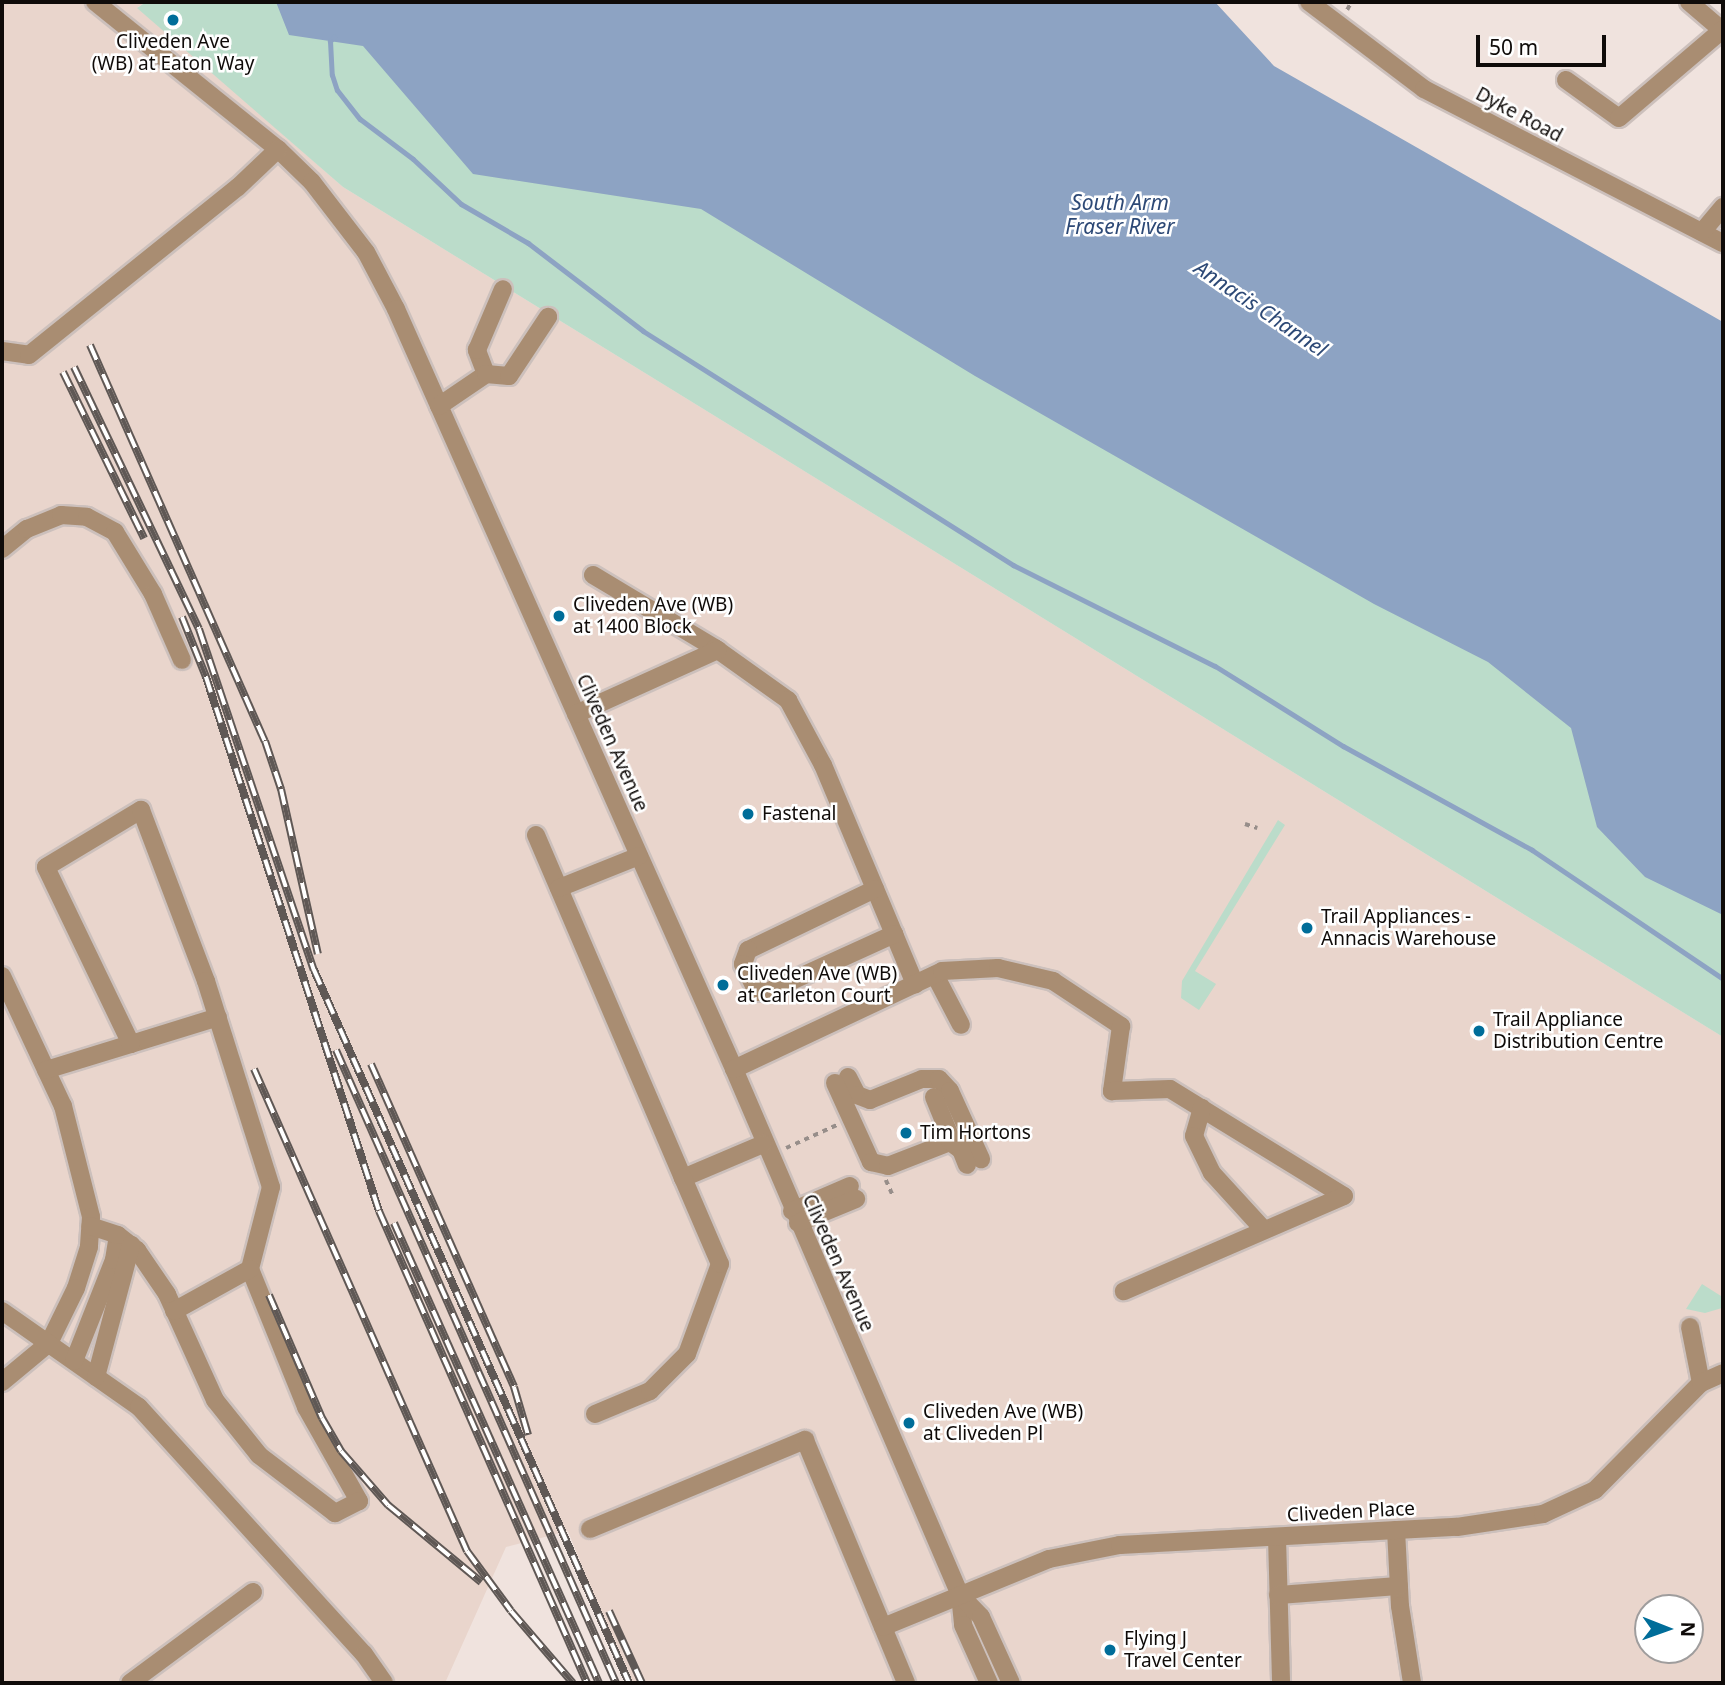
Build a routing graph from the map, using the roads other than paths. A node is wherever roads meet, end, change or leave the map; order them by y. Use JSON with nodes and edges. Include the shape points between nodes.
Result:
{"nodes":[{"id":1,"x":95,"y":2,"type":"edge"},
{"id":2,"x":1309,"y":2,"type":"edge"},
{"id":3,"x":1689,"y":2,"type":"edge"},
{"id":4,"x":1723,"y":31,"type":"edge"},
{"id":5,"x":1566,"y":80,"type":"dead end"},
{"id":6,"x":278,"y":149,"type":"junction"},
{"id":7,"x":1723,"y":207,"type":"edge"},
{"id":8,"x":1702,"y":232,"type":"junction"},
{"id":9,"x":1723,"y":243,"type":"edge"},
{"id":10,"x":503,"y":289,"type":"dead end"},
{"id":11,"x":548,"y":317,"type":"dead end"},
{"id":12,"x":2,"y":351,"type":"edge"},
{"id":13,"x":486,"y":374,"type":"junction"},
{"id":14,"x":439,"y":406,"type":"junction"},
{"id":15,"x":2,"y":549,"type":"edge"},
{"id":16,"x":593,"y":575,"type":"dead end"},
{"id":17,"x":718,"y":650,"type":"junction"},
{"id":18,"x":182,"y":660,"type":"dead end"},
{"id":19,"x":576,"y":715,"type":"junction"},
{"id":20,"x":536,"y":835,"type":"dead end"},
{"id":21,"x":639,"y":856,"type":"junction"},
{"id":22,"x":559,"y":888,"type":"junction"},
{"id":23,"x":875,"y":889,"type":"junction"},
{"id":24,"x":894,"y":933,"type":"junction"},
{"id":25,"x":935,"y":975,"type":"junction"},
{"id":26,"x":2,"y":976,"type":"edge"},
{"id":27,"x":915,"y":984,"type":"junction"},
{"id":28,"x":218,"y":1017,"type":"junction"},
{"id":29,"x":961,"y":1025,"type":"dead end"},
{"id":30,"x":131,"y":1044,"type":"junction"},
{"id":31,"x":734,"y":1069,"type":"junction"},
{"id":32,"x":46,"y":1070,"type":"junction"},
{"id":33,"x":934,"y":1097,"type":"dead end"},
{"id":34,"x":1202,"y":1108,"type":"junction"},
{"id":35,"x":953,"y":1143,"type":"junction"},
{"id":36,"x":763,"y":1144,"type":"junction"},
{"id":37,"x":683,"y":1178,"type":"junction"},
{"id":38,"x":853,"y":1192,"type":"dead end"},
{"id":39,"x":795,"y":1217,"type":"junction"},
{"id":40,"x":90,"y":1226,"type":"junction"},
{"id":41,"x":1264,"y":1230,"type":"junction"},
{"id":42,"x":124,"y":1240,"type":"junction"},
{"id":43,"x":250,"y":1269,"type":"junction"},
{"id":44,"x":1124,"y":1292,"type":"dead end"},
{"id":45,"x":2,"y":1311,"type":"edge"},
{"id":46,"x":174,"y":1311,"type":"junction"},
{"id":47,"x":1690,"y":1327,"type":"dead end"},
{"id":48,"x":49,"y":1343,"type":"junction"},
{"id":49,"x":74,"y":1361,"type":"junction"},
{"id":50,"x":1723,"y":1373,"type":"edge"},
{"id":51,"x":96,"y":1377,"type":"junction"},
{"id":52,"x":2,"y":1382,"type":"edge"},
{"id":53,"x":1701,"y":1383,"type":"junction"},
{"id":54,"x":595,"y":1414,"type":"dead end"},
{"id":55,"x":590,"y":1529,"type":"dead end"},
{"id":56,"x":1396,"y":1530,"type":"junction"},
{"id":57,"x":1277,"y":1537,"type":"junction"},
{"id":58,"x":1399,"y":1586,"type":"junction"},
{"id":59,"x":253,"y":1592,"type":"dead end"},
{"id":60,"x":960,"y":1595,"type":"junction"},
{"id":61,"x":1278,"y":1595,"type":"junction"},
{"id":62,"x":883,"y":1627,"type":"junction"},
{"id":63,"x":130,"y":1683,"type":"edge"},
{"id":64,"x":384,"y":1683,"type":"edge"},
{"id":65,"x":906,"y":1683,"type":"edge"},
{"id":66,"x":989,"y":1683,"type":"edge"},
{"id":67,"x":1011,"y":1683,"type":"edge"},
{"id":68,"x":1281,"y":1683,"type":"edge"},
{"id":69,"x":1412,"y":1683,"type":"edge"}],
"edges":[{"from":1,"to":6,"type":"street","name":"Cliveden Avenue"},
{"from":2,"to":8,"type":"street","name":"Dyke Road","via":[[1424,89]]},
{"from":3,"to":4,"type":"street"},
{"from":4,"to":5,"type":"street","via":[[1619,118]]},
{"from":6,"to":12,"type":"street","via":[[238,187],[29,355]]},
{"from":6,"to":14,"type":"street","name":"Cliveden Avenue","via":[[312,182],[366,252]]},
{"from":7,"to":8,"type":"street"},
{"from":8,"to":9,"type":"street","name":"Dyke Road"},
{"from":10,"to":13,"type":"street","via":[[477,350]]},
{"from":11,"to":13,"type":"street","via":[[509,376]]},
{"from":13,"to":14,"type":"street"},
{"from":14,"to":19,"type":"street","name":"Cliveden Avenue"},
{"from":15,"to":18,"type":"street","via":[[27,529],[61,515],[87,517],[116,531],[153,594]]},
{"from":16,"to":17,"type":"street"},
{"from":17,"to":19,"type":"street"},
{"from":17,"to":23,"type":"street","via":[[788,701],[822,765]]},
{"from":19,"to":21,"type":"street","name":"Cliveden Avenue"},
{"from":20,"to":22,"type":"street"},
{"from":21,"to":22,"type":"street"},
{"from":21,"to":31,"type":"street","name":"Cliveden Avenue"},
{"from":22,"to":37,"type":"street"},
{"from":23,"to":24,"type":"street"},
{"from":23,"to":24,"type":"street","via":[[748,950],[743,964],[757,992],[767,992]]},
{"from":24,"to":27,"type":"street"},
{"from":25,"to":27,"type":"street"},
{"from":25,"to":29,"type":"street"},
{"from":25,"to":34,"type":"street","via":[[969,966],[1053,981],[1121,1026],[1112,1091],[1170,1089]]},
{"from":26,"to":32,"type":"street"},
{"from":27,"to":31,"type":"street"},
{"from":28,"to":30,"type":"street"},
{"from":28,"to":30,"type":"street","via":[[141,810],[46,867]]},
{"from":28,"to":43,"type":"street","via":[[271,1187]]},
{"from":30,"to":32,"type":"street"},
{"from":31,"to":36,"type":"street","name":"Cliveden Avenue"},
{"from":32,"to":40,"type":"street","via":[[77,1154]]},
{"from":33,"to":35,"type":"street"},
{"from":34,"to":41,"type":"street","via":[[1194,1136],[1212,1173]]},
{"from":34,"to":41,"type":"street","via":[[1344,1196]]},
{"from":35,"to":35,"type":"street","via":[[943,1142],[896,1163],[879,1165],[866,1155],[842,1080],[870,1100],[922,1079],[939,1079],[950,1091],[974,1162]]},
{"from":36,"to":37,"type":"street"},
{"from":36,"to":39,"type":"street","name":"Cliveden Avenue"},
{"from":37,"to":54,"type":"street","via":[[720,1264],[687,1354],[650,1391]]},
{"from":38,"to":39,"type":"street"},
{"from":39,"to":60,"type":"street","name":"Cliveden Avenue"},
{"from":40,"to":42,"type":"street"},
{"from":40,"to":48,"type":"street","via":[[76,1288]]},
{"from":41,"to":44,"type":"street"},
{"from":42,"to":46,"type":"street"},
{"from":42,"to":49,"type":"street"},
{"from":42,"to":51,"type":"street"},
{"from":43,"to":46,"type":"street"},
{"from":43,"to":46,"type":"street","via":[[306,1407],[359,1501],[335,1513],[259,1455],[215,1400]]},
{"from":45,"to":48,"type":"street"},
{"from":47,"to":53,"type":"street"},
{"from":48,"to":49,"type":"street"},
{"from":48,"to":52,"type":"street"},
{"from":49,"to":51,"type":"street"},
{"from":50,"to":53,"type":"street"},
{"from":51,"to":64,"type":"street","via":[[139,1407],[364,1654]]},
{"from":53,"to":56,"type":"street","name":"Cliveden Place","via":[[1595,1490],[1543,1514],[1457,1527]]},
{"from":55,"to":62,"type":"street","via":[[805,1440]]},
{"from":56,"to":57,"type":"street","name":"Cliveden Place"},
{"from":56,"to":58,"type":"street"},
{"from":57,"to":60,"type":"street","name":"Cliveden Place","via":[[1121,1545],[1049,1559]]},
{"from":57,"to":61,"type":"street"},
{"from":58,"to":61,"type":"street"},
{"from":58,"to":69,"type":"street"},
{"from":59,"to":63,"type":"street"},
{"from":60,"to":62,"type":"street","name":"Cliveden Place"},
{"from":60,"to":66,"type":"street","name":"Cliveden Avenue","via":[[963,1625]]},
{"from":60,"to":67,"type":"street","name":"Cliveden Avenue","via":[[981,1617]]},
{"from":61,"to":68,"type":"street"},
{"from":62,"to":65,"type":"street"}]}
